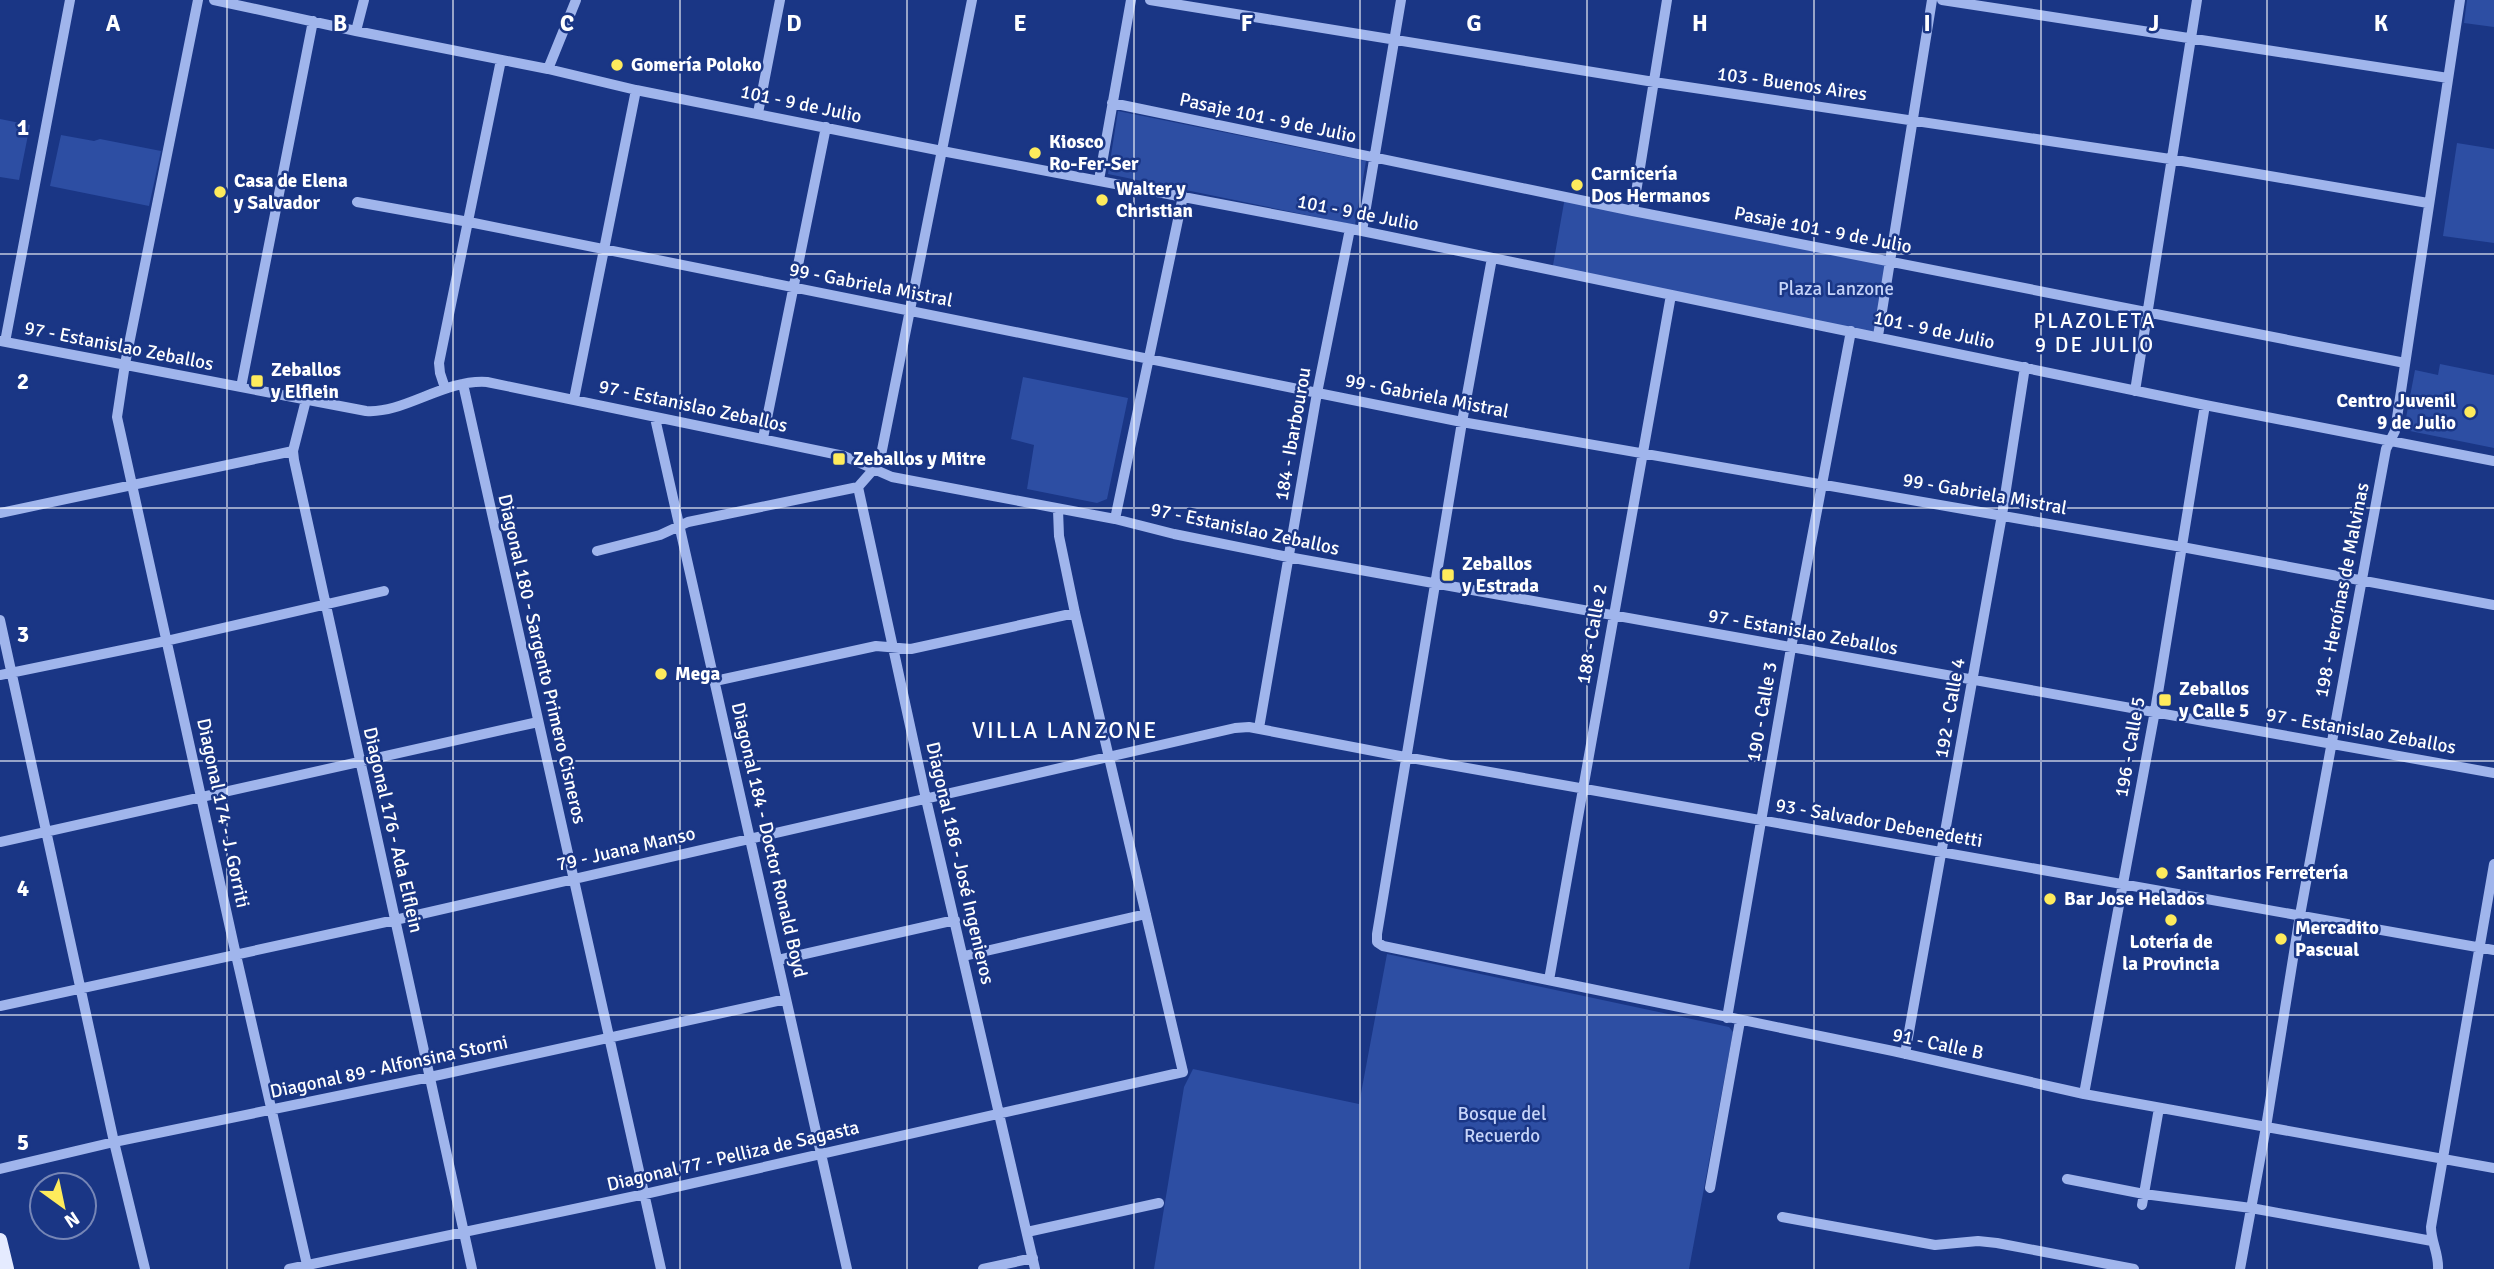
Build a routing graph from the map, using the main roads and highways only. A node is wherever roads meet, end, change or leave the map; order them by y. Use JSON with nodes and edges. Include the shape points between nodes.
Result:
{"nodes":[{"id":1,"x":0,"y":1240,"type":"edge"},
{"id":2,"x":7,"y":1269,"type":"edge"}],
"edges":[{"from":1,"to":2,"type":"main road"}]}
